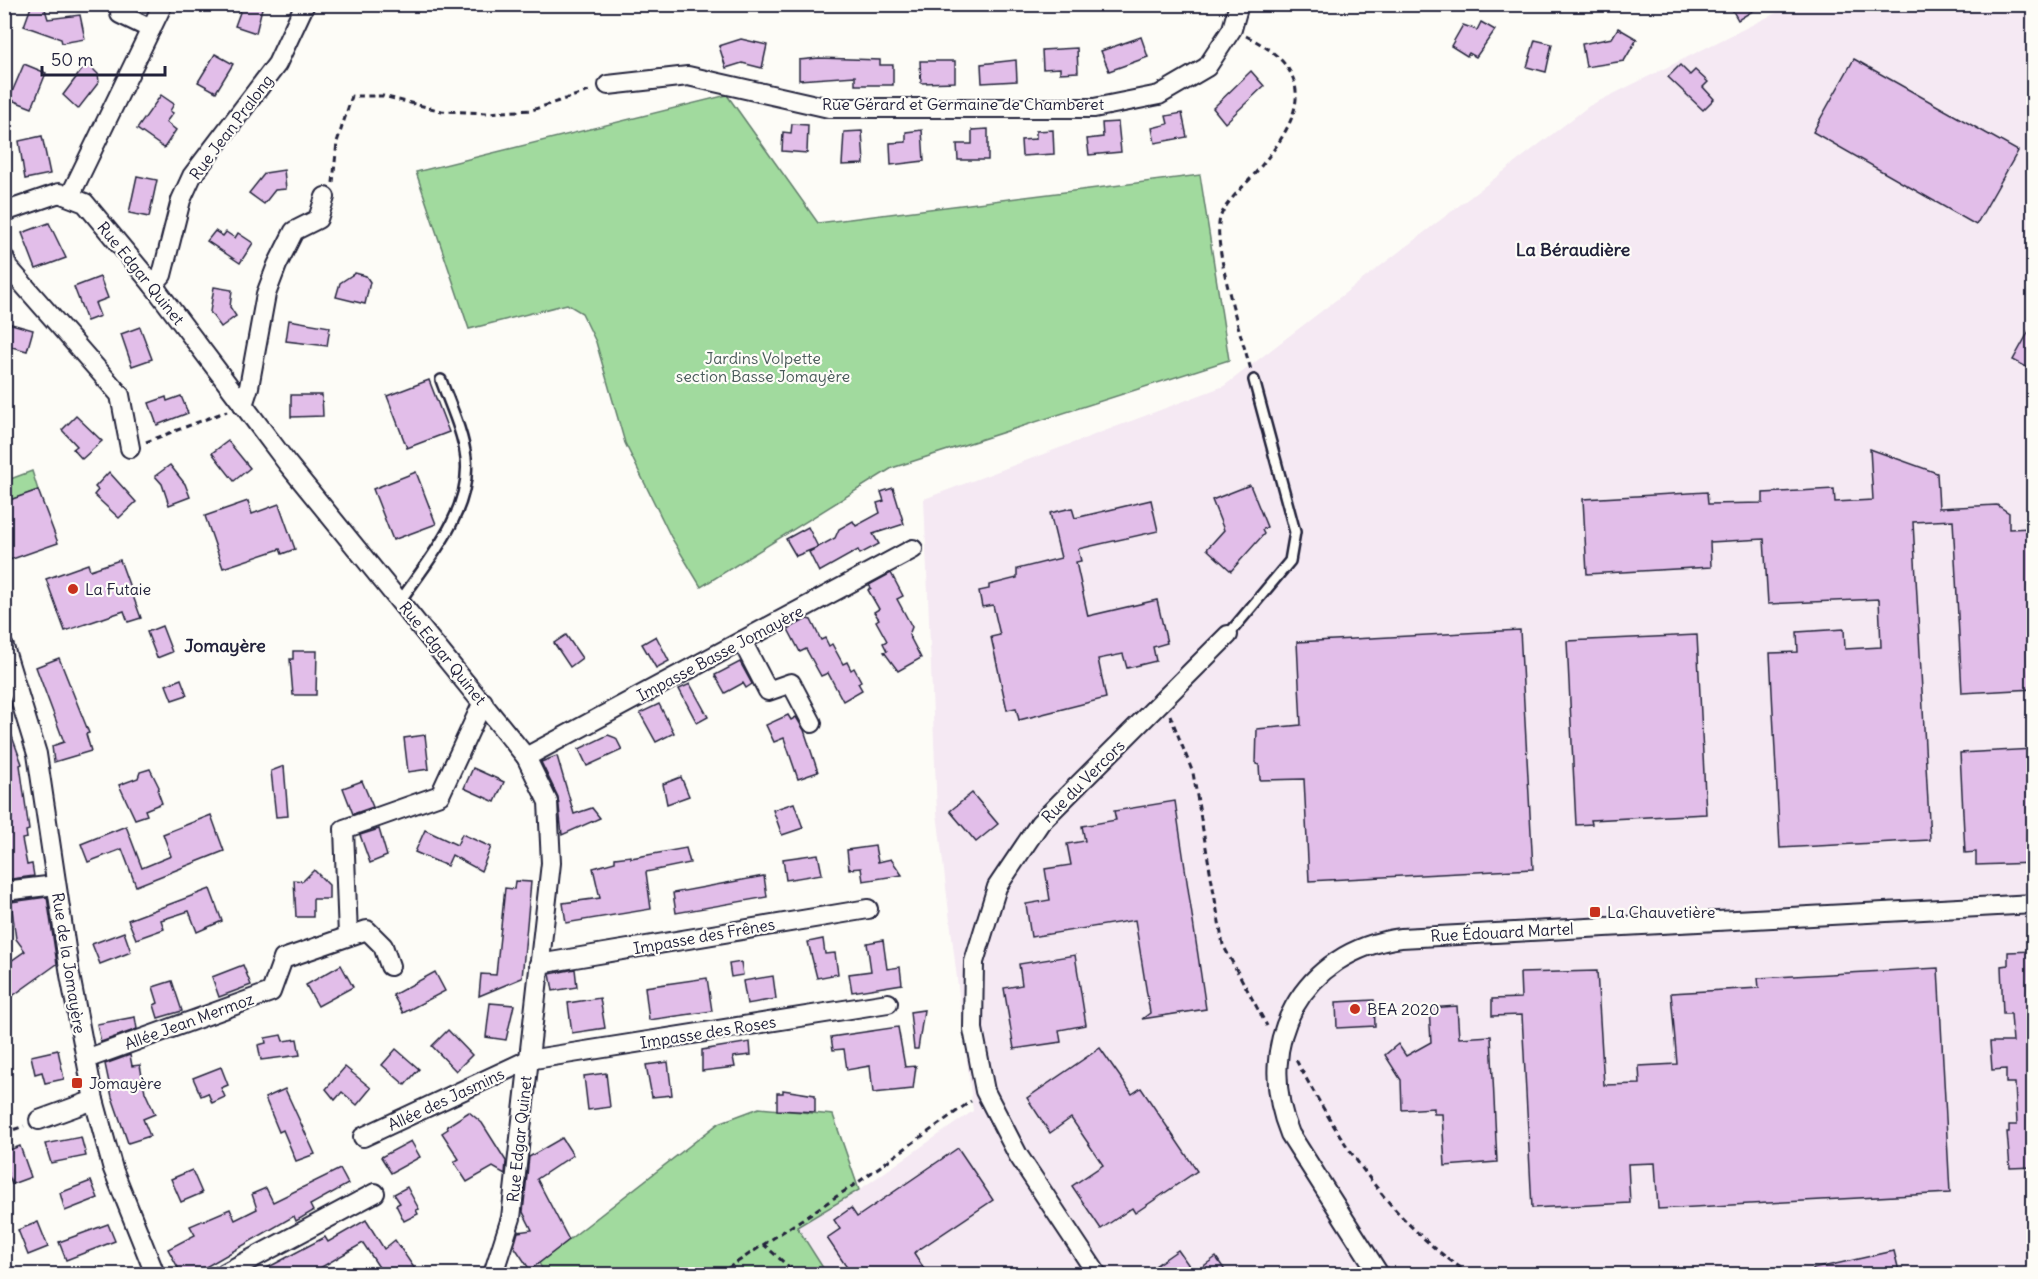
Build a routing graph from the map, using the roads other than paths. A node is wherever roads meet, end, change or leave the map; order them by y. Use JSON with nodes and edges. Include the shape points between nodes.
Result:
{"nodes":[{"id":1,"x":163,"y":4,"type":"edge"},
{"id":2,"x":305,"y":4,"type":"edge"},
{"id":3,"x":1239,"y":4,"type":"edge"},
{"id":4,"x":120,"y":14,"type":"dead end"},
{"id":5,"x":151,"y":30,"type":"junction"},
{"id":6,"x":608,"y":85,"type":"road end"},
{"id":7,"x":70,"y":196,"type":"junction"},
{"id":8,"x":325,"y":197,"type":"road end"},
{"id":9,"x":4,"y":212,"type":"edge"},
{"id":10,"x":4,"y":257,"type":"edge"},
{"id":11,"x":153,"y":285,"type":"junction"},
{"id":12,"x":441,"y":380,"type":"dead end"},
{"id":13,"x":1254,"y":380,"type":"road end"},
{"id":14,"x":243,"y":405,"type":"junction"},
{"id":15,"x":130,"y":448,"type":"road end"},
{"id":16,"x":913,"y":549,"type":"dead end"},
{"id":17,"x":400,"y":601,"type":"junction"},
{"id":18,"x":1228,"y":635,"type":"joint"},
{"id":19,"x":742,"y":641,"type":"junction"},
{"id":20,"x":4,"y":647,"type":"edge"},
{"id":21,"x":483,"y":702,"type":"junction"},
{"id":22,"x":812,"y":723,"type":"dead end"},
{"id":23,"x":526,"y":758,"type":"junction"},
{"id":24,"x":56,"y":885,"type":"junction"},
{"id":25,"x":4,"y":891,"type":"edge"},
{"id":26,"x":2034,"y":904,"type":"edge"},
{"id":27,"x":868,"y":909,"type":"dead end"},
{"id":28,"x":348,"y":936,"type":"junction"},
{"id":29,"x":539,"y":964,"type":"junction"},
{"id":30,"x":390,"y":966,"type":"dead end"},
{"id":31,"x":888,"y":1003,"type":"dead end"},
{"id":32,"x":86,"y":1059,"type":"junction"},
{"id":33,"x":528,"y":1060,"type":"junction"},
{"id":34,"x":94,"y":1100,"type":"junction"},
{"id":35,"x":39,"y":1120,"type":"dead end"},
{"id":36,"x":363,"y":1137,"type":"dead end"},
{"id":37,"x":375,"y":1193,"type":"dead end"},
{"id":38,"x":154,"y":1275,"type":"edge"},
{"id":39,"x":223,"y":1275,"type":"edge"},
{"id":40,"x":493,"y":1275,"type":"edge"},
{"id":41,"x":1097,"y":1275,"type":"edge"},
{"id":42,"x":1379,"y":1275,"type":"edge"}],
"edges":[{"from":1,"to":5,"type":"street"},
{"from":2,"to":11,"type":"street","name":"Rue Jean Pralong","via":[[277,64],[192,176],[181,200],[162,275]]},
{"from":3,"to":6,"type":"street","name":"Rue Gérard et Germaine de Chamberet","via":[[1232,29],[1207,67],[1159,95],[1094,108],[829,108],[688,76]]},
{"from":4,"to":5,"type":"street"},
{"from":5,"to":7,"type":"street"},
{"from":7,"to":9,"type":"street","via":[[59,193]]},
{"from":7,"to":11,"type":"street","name":"Rue Edgar Quinet","via":[[85,203]]},
{"from":8,"to":14,"type":"street","via":[[318,219],[294,231],[277,265],[266,294]]},
{"from":10,"to":15,"type":"street","via":[[8,267],[120,395]]},
{"from":11,"to":14,"type":"street","name":"Rue Edgar Quinet"},
{"from":12,"to":17,"type":"lane","via":[[467,460],[463,486],[445,538]]},
{"from":13,"to":18,"type":"lane","name":"Rue du Vercors","via":[[1295,532],[1290,561]]},
{"from":14,"to":17,"type":"street","name":"Rue Edgar Quinet"},
{"from":16,"to":19,"type":"street","name":"Impasse Basse Jomayère"},
{"from":17,"to":21,"type":"street","name":"Rue Edgar Quinet"},
{"from":18,"to":41,"type":"street","name":"Rue du Vercors","via":[[1040,823],[998,887],[974,962],[973,1029],[985,1091],[1018,1155]]},
{"from":19,"to":22,"type":"street","via":[[768,691],[791,683]]},
{"from":19,"to":23,"type":"street","name":"Impasse Basse Jomayère"},
{"from":20,"to":24,"type":"street","name":"Rue de la Jomayère","via":[[37,754]]},
{"from":21,"to":23,"type":"street","name":"Rue Edgar Quinet"},
{"from":21,"to":28,"type":"street","via":[[440,795],[344,830]]},
{"from":23,"to":29,"type":"street","name":"Rue Edgar Quinet","via":[[548,802],[551,863]]},
{"from":24,"to":25,"type":"street"},
{"from":24,"to":32,"type":"street","name":"Rue de la Jomayère"},
{"from":26,"to":42,"type":"street","name":"Rue Édouard Martel","via":[[1378,941],[1332,963],[1310,982],[1291,1010],[1276,1061],[1277,1089],[1290,1134]]},
{"from":27,"to":29,"type":"street","name":"Impasse des Frênes"},
{"from":28,"to":30,"type":"street","name":"Allée Jean Mermoz","via":[[367,930],[383,946]]},
{"from":28,"to":32,"type":"street","name":"Allée Jean Mermoz","via":[[283,959],[271,992]]},
{"from":29,"to":33,"type":"street","name":"Rue Edgar Quinet"},
{"from":31,"to":33,"type":"street","name":"Impasse des Roses"},
{"from":32,"to":34,"type":"street","name":"Rue de la Jomayère"},
{"from":33,"to":36,"type":"street","name":"Allée des Jasmins"},
{"from":33,"to":40,"type":"street","name":"Rue Edgar Quinet","via":[[511,1218]]},
{"from":34,"to":35,"type":"street"},
{"from":34,"to":38,"type":"street","name":"Rue de la Jomayère","via":[[113,1169]]},
{"from":37,"to":39,"type":"street"}]}
